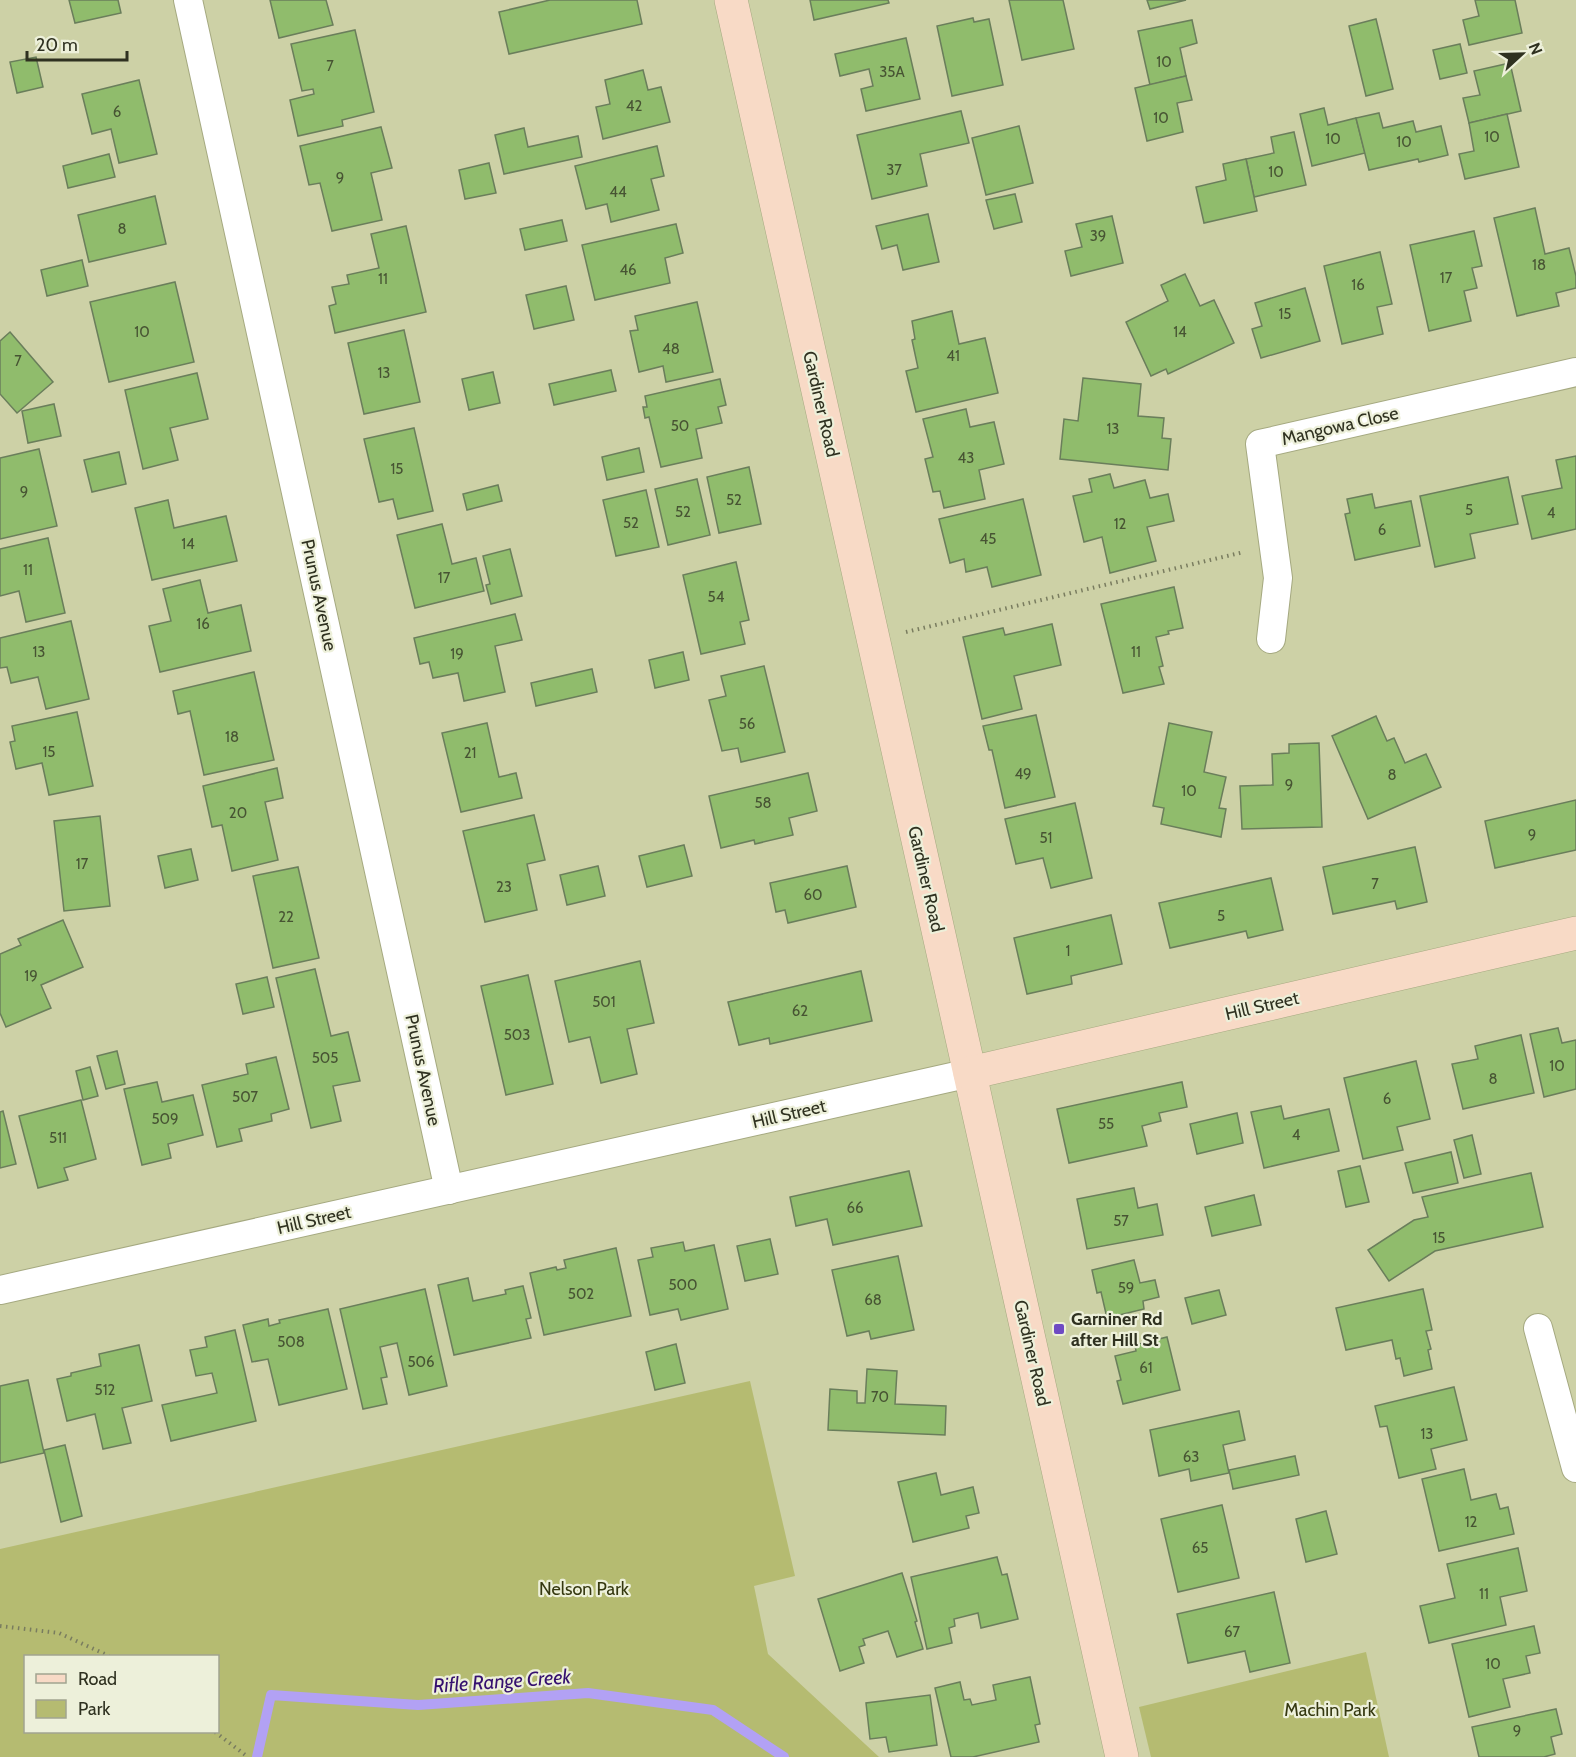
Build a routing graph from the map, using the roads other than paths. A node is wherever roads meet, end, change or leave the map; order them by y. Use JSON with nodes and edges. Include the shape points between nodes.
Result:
{"nodes":[{"id":1,"x":188,"y":0,"type":"edge"},
{"id":2,"x":731,"y":0,"type":"edge"},
{"id":3,"x":1576,"y":372,"type":"edge"},
{"id":4,"x":1270,"y":639,"type":"dead end"},
{"id":5,"x":1576,"y":933,"type":"edge"},
{"id":6,"x":970,"y":1073,"type":"junction"},
{"id":7,"x":449,"y":1190,"type":"junction"},
{"id":8,"x":0,"y":1290,"type":"edge"},
{"id":9,"x":1538,"y":1328,"type":"dead end"},
{"id":10,"x":1576,"y":1468,"type":"edge"},
{"id":11,"x":1122,"y":1757,"type":"edge"}],
"edges":[{"from":1,"to":7,"type":"street","name":"Prunus Avenue"},
{"from":2,"to":6,"type":"street","name":"Gardiner Road"},
{"from":3,"to":4,"type":"street","name":"Mangowa Close","via":[[1260,444],[1278,578]]},
{"from":5,"to":6,"type":"street","name":"Hill Street"},
{"from":6,"to":7,"type":"street","name":"Hill Street"},
{"from":6,"to":11,"type":"street","name":"Gardiner Road"},
{"from":7,"to":8,"type":"street","name":"Hill Street"},
{"from":9,"to":10,"type":"street"}]}
